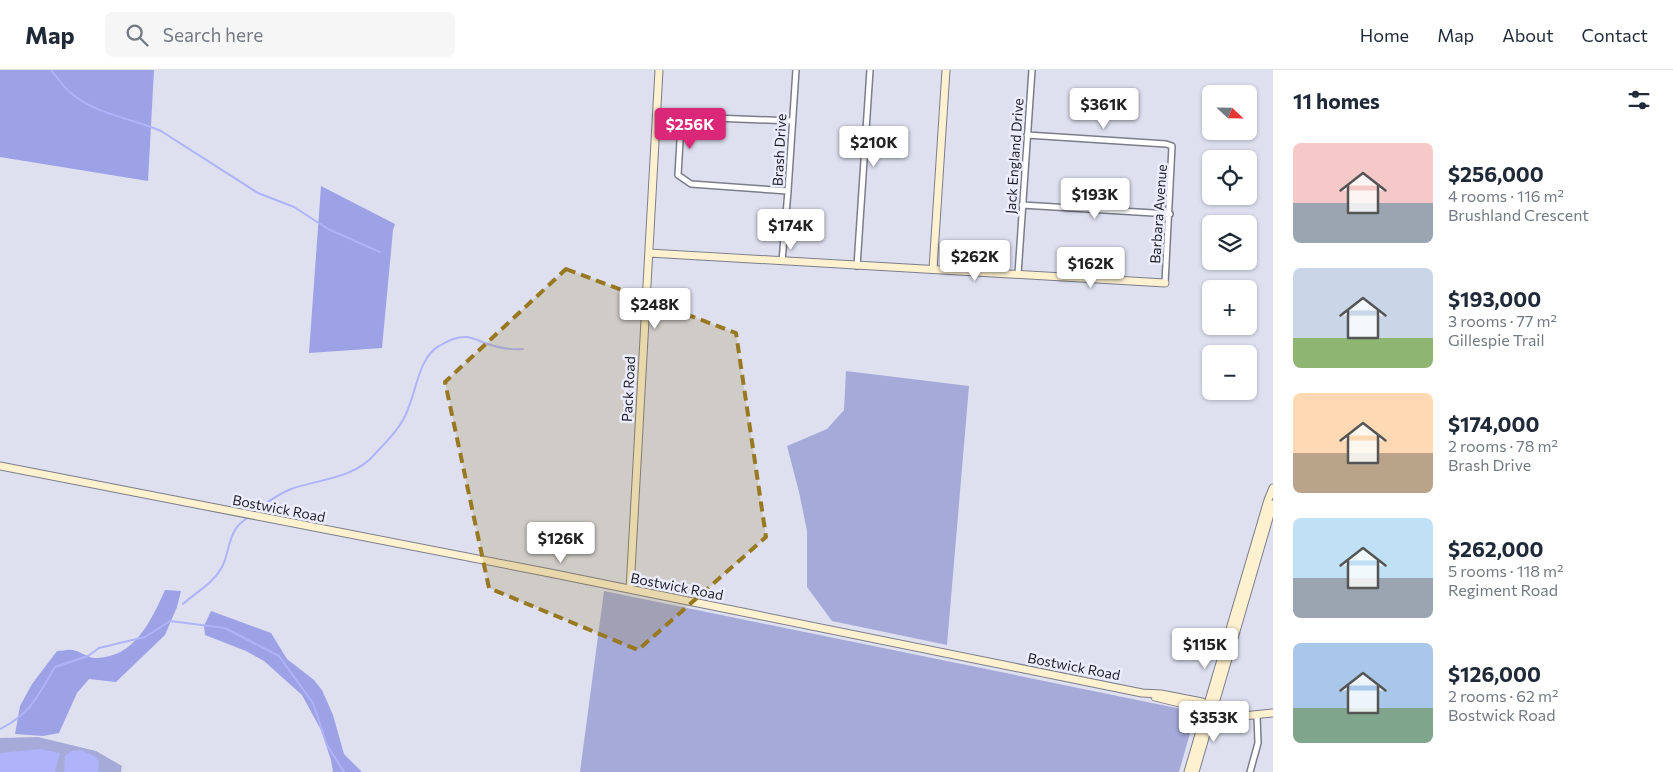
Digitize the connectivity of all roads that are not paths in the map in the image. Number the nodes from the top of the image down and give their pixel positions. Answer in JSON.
{"nodes":[{"id":1,"x":659,"y":70,"type":"edge"},
{"id":2,"x":796,"y":70,"type":"edge"},
{"id":3,"x":870,"y":70,"type":"edge"},
{"id":4,"x":946,"y":70,"type":"edge"},
{"id":5,"x":1032,"y":70,"type":"edge"},
{"id":6,"x":792,"y":121,"type":"junction"},
{"id":7,"x":1028,"y":135,"type":"junction"},
{"id":8,"x":788,"y":191,"type":"junction"},
{"id":9,"x":1022,"y":205,"type":"junction"},
{"id":10,"x":1170,"y":214,"type":"junction"},
{"id":11,"x":648,"y":253,"type":"junction"},
{"id":12,"x":782,"y":261,"type":"junction"},
{"id":13,"x":857,"y":266,"type":"junction"},
{"id":14,"x":933,"y":269,"type":"junction"},
{"id":15,"x":1018,"y":274,"type":"junction"},
{"id":16,"x":1165,"y":283,"type":"joint"},
{"id":17,"x":0,"y":466,"type":"edge"},
{"id":18,"x":1273,"y":488,"type":"edge"},
{"id":19,"x":1273,"y":504,"type":"edge"},
{"id":20,"x":630,"y":589,"type":"junction"},
{"id":21,"x":1209,"y":707,"type":"junction"},
{"id":22,"x":1273,"y":713,"type":"edge"},
{"id":23,"x":1257,"y":716,"type":"junction"},
{"id":24,"x":1188,"y":772,"type":"edge"},
{"id":25,"x":1195,"y":772,"type":"edge"},
{"id":26,"x":1250,"y":772,"type":"edge"}],
"edges":[{"from":1,"to":11,"type":"main road","name":"Pack Road"},
{"from":2,"to":6,"type":"street","name":"Brash Drive"},
{"from":3,"to":13,"type":"street"},
{"from":4,"to":14,"type":"main road"},
{"from":5,"to":7,"type":"street","name":"Jack England Drive"},
{"from":6,"to":8,"type":"street","name":"Brash Drive"},
{"from":6,"to":8,"type":"street"},
{"from":7,"to":9,"type":"street","name":"Jack England Drive"},
{"from":7,"to":10,"type":"street","name":"Barbara Avenue"},
{"from":8,"to":12,"type":"street","name":"Brash Drive"},
{"from":9,"to":10,"type":"street"},
{"from":9,"to":15,"type":"street","name":"Jack England Drive"},
{"from":10,"to":16,"type":"street","name":"Barbara Avenue"},
{"from":11,"to":12,"type":"main road"},
{"from":11,"to":20,"type":"main road","name":"Pack Road"},
{"from":12,"to":13,"type":"main road"},
{"from":13,"to":14,"type":"main road"},
{"from":14,"to":15,"type":"main road"},
{"from":15,"to":16,"type":"main road"},
{"from":17,"to":20,"type":"main road","name":"Bostwick Road"},
{"from":18,"to":21,"type":"main road"},
{"from":19,"to":21,"type":"main road"},
{"from":20,"to":21,"type":"main road","name":"Bostwick Road"},
{"from":21,"to":23,"type":"main road","name":"Bostwick Road"},
{"from":21,"to":24,"type":"main road"},
{"from":21,"to":25,"type":"main road"},
{"from":22,"to":23,"type":"main road","name":"Bostwick Road"},
{"from":23,"to":26,"type":"street"}]}
